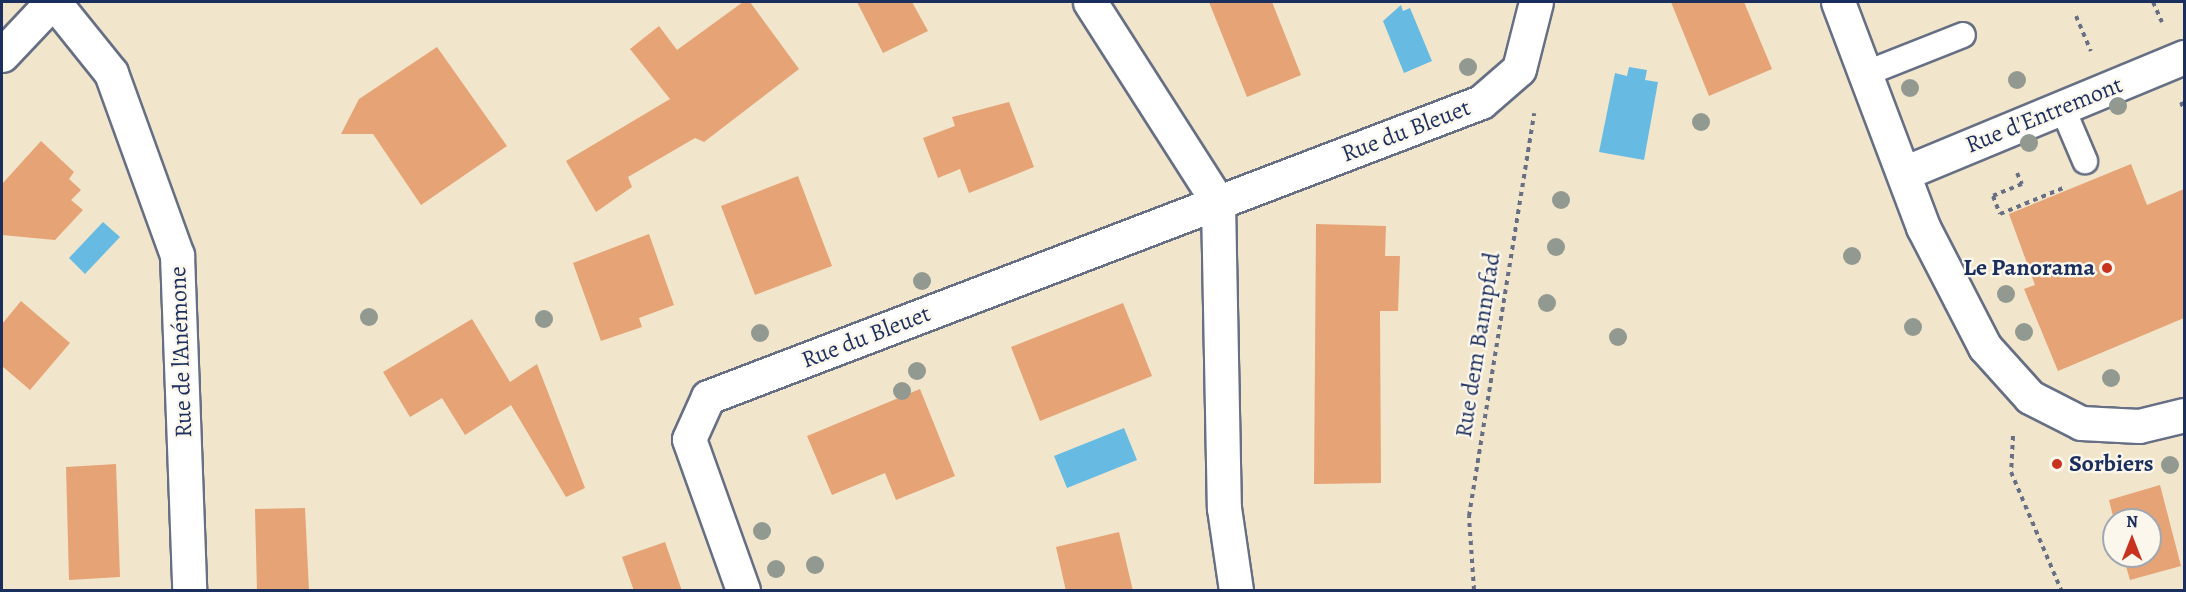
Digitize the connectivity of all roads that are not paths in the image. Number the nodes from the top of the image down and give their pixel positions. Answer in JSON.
{"nodes":[{"id":1,"x":53,"y":2,"type":"edge"},
{"id":2,"x":1090,"y":2,"type":"edge"},
{"id":3,"x":1536,"y":2,"type":"edge"},
{"id":4,"x":1838,"y":2,"type":"edge"},
{"id":5,"x":1963,"y":35,"type":"dead end"},
{"id":6,"x":2,"y":56,"type":"edge"},
{"id":7,"x":2184,"y":57,"type":"edge"},
{"id":8,"x":1867,"y":73,"type":"junction"},
{"id":9,"x":2062,"y":107,"type":"junction"},
{"id":10,"x":2085,"y":161,"type":"dead end"},
{"id":11,"x":1904,"y":173,"type":"junction"},
{"id":12,"x":1218,"y":202,"type":"junction"},
{"id":13,"x":2184,"y":415,"type":"edge"},
{"id":14,"x":189,"y":591,"type":"edge"},
{"id":15,"x":743,"y":591,"type":"edge"},
{"id":16,"x":1236,"y":591,"type":"edge"}],
"edges":[{"from":1,"to":6,"type":"street"},
{"from":1,"to":14,"type":"street","name":"Rue de l'Anémone"},
{"from":2,"to":12,"type":"street"},
{"from":3,"to":12,"type":"street","name":"Rue du Bleuet"},
{"from":4,"to":8,"type":"street"},
{"from":5,"to":8,"type":"lane"},
{"from":7,"to":9,"type":"street","name":"Rue d'Entremont"},
{"from":8,"to":11,"type":"street"},
{"from":9,"to":10,"type":"lane"},
{"from":9,"to":11,"type":"street","name":"Rue d'Entremont"},
{"from":11,"to":13,"type":"street"},
{"from":12,"to":15,"type":"street","name":"Rue du Bleuet"},
{"from":12,"to":16,"type":"street"}]}
